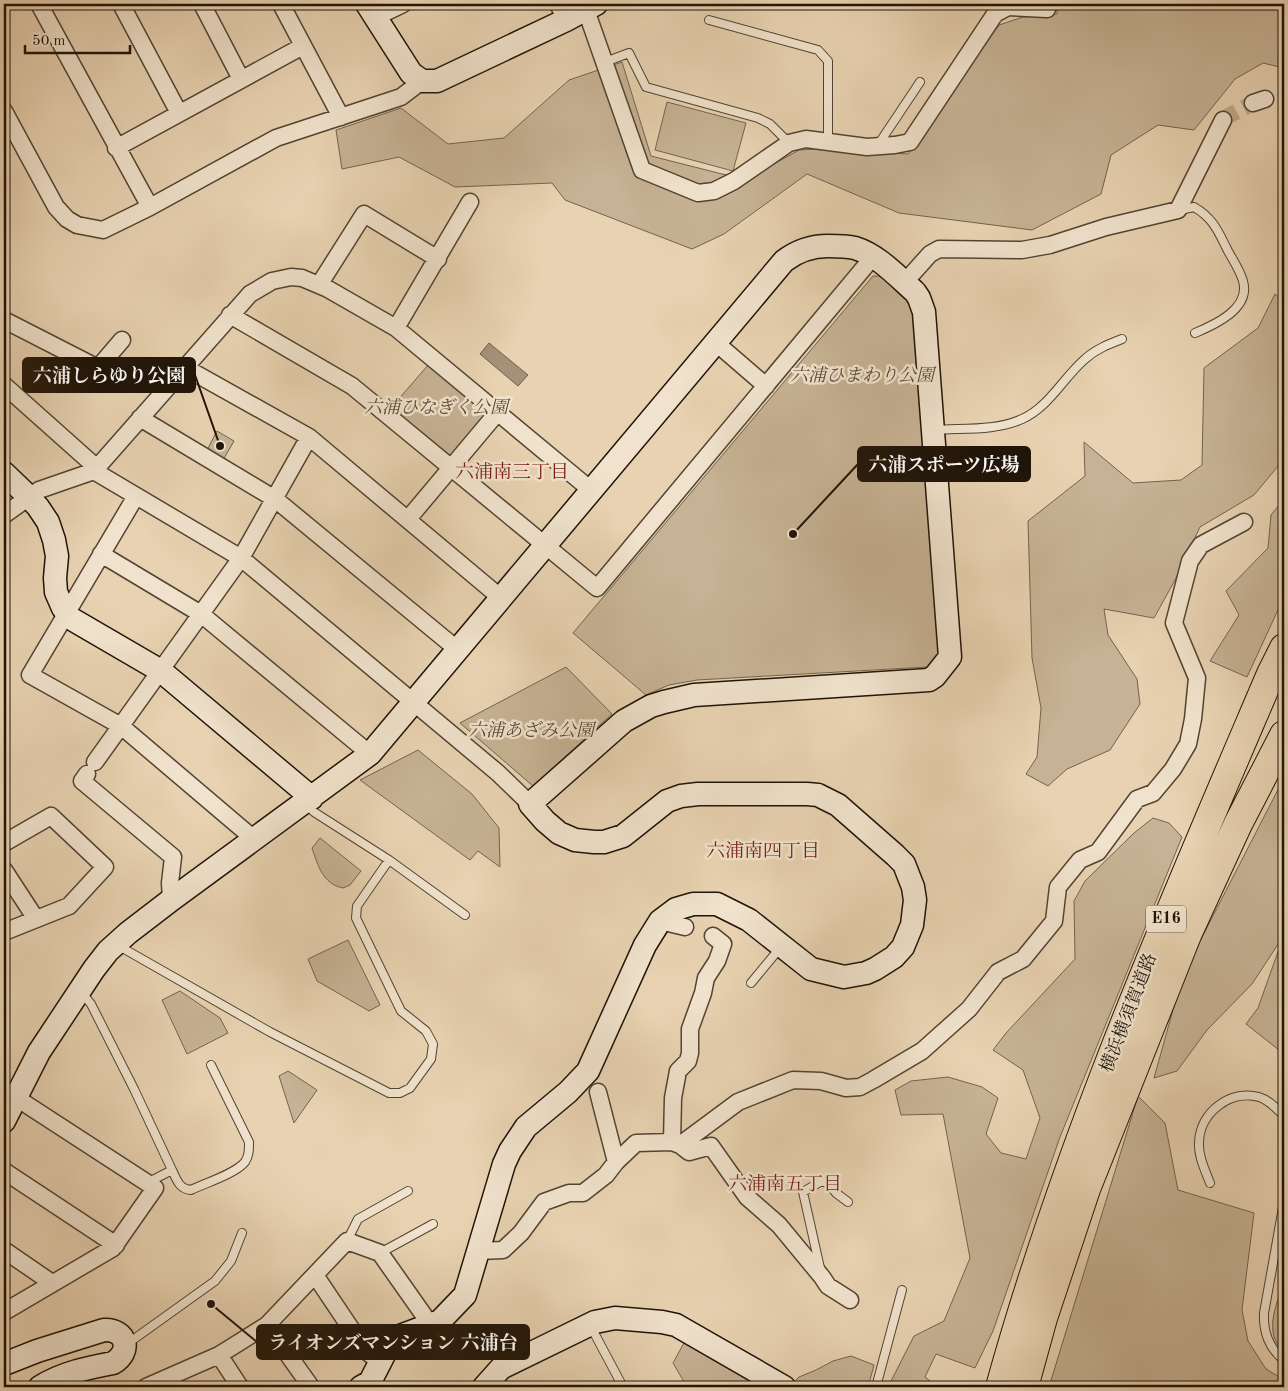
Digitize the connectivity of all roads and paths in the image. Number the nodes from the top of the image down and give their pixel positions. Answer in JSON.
{"nodes":[{"id":1,"x":40,"y":4,"type":"edge"},
{"id":2,"x":121,"y":4,"type":"edge"},
{"id":3,"x":202,"y":4,"type":"edge"},
{"id":4,"x":281,"y":4,"type":"edge"},
{"id":5,"x":403,"y":4,"type":"edge"},
{"id":6,"x":1049,"y":4,"type":"edge"},
{"id":7,"x":591,"y":7,"type":"edge"},
{"id":8,"x":371,"y":11,"type":"edge"},
{"id":9,"x":562,"y":12,"type":"edge"},
{"id":10,"x":709,"y":20,"type":"dead end"},
{"id":11,"x":303,"y":46,"type":"junction"},
{"id":12,"x":605,"y":62,"type":"junction"},
{"id":13,"x":241,"y":79,"type":"junction"},
{"id":14,"x":422,"y":81,"type":"junction"},
{"id":15,"x":920,"y":82,"type":"dead end"},
{"id":16,"x":4,"y":111,"type":"edge"},
{"id":17,"x":179,"y":113,"type":"junction"},
{"id":18,"x":341,"y":117,"type":"junction"},
{"id":19,"x":1224,"y":120,"type":"tunnel mouth"},
{"id":20,"x":828,"y":142,"type":"junction"},
{"id":21,"x":788,"y":143,"type":"junction"},
{"id":22,"x":877,"y":146,"type":"junction"},
{"id":23,"x":116,"y":148,"type":"junction"},
{"id":24,"x":470,"y":202,"type":"dead end"},
{"id":25,"x":150,"y":207,"type":"junction"},
{"id":26,"x":1178,"y":210,"type":"junction"},
{"id":27,"x":873,"y":258,"type":"junction"},
{"id":28,"x":438,"y":259,"type":"junction"},
{"id":29,"x":904,"y":283,"type":"junction"},
{"id":30,"x":320,"y":285,"type":"junction"},
{"id":31,"x":230,"y":315,"type":"junction"},
{"id":32,"x":4,"y":320,"type":"edge"},
{"id":33,"x":396,"y":328,"type":"junction"},
{"id":34,"x":1195,"y":334,"type":"dead end"},
{"id":35,"x":122,"y":340,"type":"dead end"},
{"id":36,"x":1122,"y":340,"type":"dead end"},
{"id":37,"x":715,"y":342,"type":"junction"},
{"id":38,"x":184,"y":367,"type":"junction"},
{"id":39,"x":4,"y":385,"type":"edge"},
{"id":40,"x":766,"y":386,"type":"junction"},
{"id":41,"x":497,"y":413,"type":"junction"},
{"id":42,"x":140,"y":418,"type":"junction"},
{"id":43,"x":933,"y":430,"type":"junction"},
{"id":44,"x":309,"y":437,"type":"junction"},
{"id":45,"x":452,"y":467,"type":"junction"},
{"id":46,"x":95,"y":469,"type":"junction"},
{"id":47,"x":4,"y":473,"type":"edge"},
{"id":48,"x":591,"y":490,"type":"junction"},
{"id":49,"x":29,"y":496,"type":"junction"},
{"id":50,"x":136,"y":496,"type":"junction"},
{"id":51,"x":275,"y":499,"type":"junction"},
{"id":52,"x":4,"y":515,"type":"edge"},
{"id":53,"x":408,"y":520,"type":"junction"},
{"id":54,"x":1244,"y":522,"type":"dead end"},
{"id":55,"x":545,"y":545,"type":"junction"},
{"id":56,"x":101,"y":554,"type":"junction"},
{"id":57,"x":241,"y":558,"type":"junction"},
{"id":58,"x":501,"y":598,"type":"junction"},
{"id":59,"x":66,"y":614,"type":"junction"},
{"id":60,"x":201,"y":614,"type":"junction"},
{"id":61,"x":1284,"y":648,"type":"edge"},
{"id":62,"x":458,"y":650,"type":"junction"},
{"id":63,"x":161,"y":671,"type":"junction"},
{"id":64,"x":414,"y":702,"type":"junction"},
{"id":65,"x":121,"y":726,"type":"junction"},
{"id":66,"x":1284,"y":735,"type":"edge"},
{"id":67,"x":370,"y":754,"type":"junction"},
{"id":68,"x":308,"y":800,"type":"junction"},
{"id":69,"x":530,"y":804,"type":"junction"},
{"id":70,"x":254,"y":839,"type":"junction"},
{"id":71,"x":4,"y":843,"type":"edge"},
{"id":72,"x":389,"y":860,"type":"junction"},
{"id":73,"x":4,"y":870,"type":"edge"},
{"id":74,"x":171,"y":900,"type":"junction"},
{"id":75,"x":465,"y":915,"type":"dead end"},
{"id":76,"x":36,"y":919,"type":"junction"},
{"id":77,"x":660,"y":922,"type":"junction"},
{"id":78,"x":685,"y":927,"type":"dead end"},
{"id":79,"x":4,"y":932,"type":"edge"},
{"id":80,"x":713,"y":936,"type":"dead end"},
{"id":81,"x":116,"y":944,"type":"junction"},
{"id":82,"x":782,"y":946,"type":"junction"},
{"id":83,"x":751,"y":983,"type":"dead end"},
{"id":84,"x":80,"y":990,"type":"junction"},
{"id":85,"x":211,"y":1065,"type":"dead end"},
{"id":86,"x":598,"y":1092,"type":"dead end"},
{"id":87,"x":15,"y":1097,"type":"junction"},
{"id":88,"x":1284,"y":1116,"type":"edge"},
{"id":89,"x":4,"y":1121,"type":"edge"},
{"id":90,"x":676,"y":1144,"type":"junction"},
{"id":91,"x":616,"y":1162,"type":"junction"},
{"id":92,"x":172,"y":1170,"type":"junction"},
{"id":93,"x":4,"y":1171,"type":"edge"},
{"id":94,"x":147,"y":1183,"type":"junction"},
{"id":95,"x":1210,"y":1183,"type":"dead end"},
{"id":96,"x":408,"y":1191,"type":"dead end"},
{"id":97,"x":848,"y":1202,"type":"dead end"},
{"id":98,"x":1284,"y":1202,"type":"edge"},
{"id":99,"x":433,"y":1224,"type":"dead end"},
{"id":100,"x":242,"y":1234,"type":"dead end"},
{"id":101,"x":347,"y":1241,"type":"junction"},
{"id":102,"x":116,"y":1244,"type":"junction"},
{"id":103,"x":4,"y":1250,"type":"edge"},
{"id":104,"x":478,"y":1251,"type":"junction"},
{"id":105,"x":380,"y":1253,"type":"junction"},
{"id":106,"x":315,"y":1275,"type":"junction"},
{"id":107,"x":822,"y":1277,"type":"junction"},
{"id":108,"x":52,"y":1283,"type":"junction"},
{"id":109,"x":902,"y":1290,"type":"dead end"},
{"id":110,"x":850,"y":1300,"type":"dead end"},
{"id":111,"x":4,"y":1312,"type":"edge"},
{"id":112,"x":430,"y":1324,"type":"junction"},
{"id":113,"x":590,"y":1324,"type":"junction"},
{"id":114,"x":267,"y":1325,"type":"junction"},
{"id":115,"x":125,"y":1345,"type":"junction"},
{"id":116,"x":219,"y":1356,"type":"junction"},
{"id":117,"x":1284,"y":1360,"type":"edge"},
{"id":118,"x":380,"y":1362,"type":"junction"},
{"id":119,"x":4,"y":1364,"type":"edge"},
{"id":120,"x":170,"y":1382,"type":"edge"},
{"id":121,"x":40,"y":1387,"type":"edge"},
{"id":122,"x":146,"y":1387,"type":"edge"},
{"id":123,"x":240,"y":1387,"type":"edge"},
{"id":124,"x":311,"y":1387,"type":"edge"},
{"id":125,"x":361,"y":1387,"type":"edge"},
{"id":126,"x":484,"y":1387,"type":"edge"},
{"id":127,"x":623,"y":1387,"type":"edge"},
{"id":128,"x":784,"y":1387,"type":"edge"},
{"id":129,"x":876,"y":1387,"type":"edge"},
{"id":130,"x":1000,"y":1387,"type":"edge"},
{"id":131,"x":1024,"y":1387,"type":"edge"}],
"edges":[{"from":1,"to":23,"type":"street"},
{"from":2,"to":17,"type":"street"},
{"from":3,"to":13,"type":"street"},
{"from":4,"to":11,"type":"street"},
{"from":5,"to":8,"type":"street"},
{"from":6,"to":22,"type":"street"},
{"from":7,"to":9,"type":"street"},
{"from":7,"to":12,"type":"street"},
{"from":8,"to":14,"type":"street"},
{"from":9,"to":14,"type":"street"},
{"from":10,"to":20,"type":"lane"},
{"from":11,"to":13,"type":"street"},
{"from":11,"to":18,"type":"street"},
{"from":12,"to":21,"type":"lane"},
{"from":12,"to":21,"type":"street"},
{"from":13,"to":17,"type":"street"},
{"from":14,"to":18,"type":"street"},
{"from":15,"to":22,"type":"lane"},
{"from":16,"to":25,"type":"street"},
{"from":17,"to":23,"type":"street"},
{"from":18,"to":25,"type":"street"},
{"from":19,"to":26,"type":"street"},
{"from":20,"to":21,"type":"street"},
{"from":20,"to":22,"type":"street"},
{"from":23,"to":25,"type":"street"},
{"from":24,"to":28,"type":"street"},
{"from":26,"to":29,"type":"street"},
{"from":26,"to":34,"type":"lane"},
{"from":27,"to":29,"type":"street"},
{"from":27,"to":37,"type":"street"},
{"from":27,"to":40,"type":"street"},
{"from":28,"to":30,"type":"street"},
{"from":28,"to":33,"type":"street"},
{"from":29,"to":43,"type":"street"},
{"from":30,"to":31,"type":"street"},
{"from":30,"to":33,"type":"street"},
{"from":31,"to":38,"type":"street"},
{"from":31,"to":45,"type":"street"},
{"from":32,"to":35,"type":"street"},
{"from":33,"to":41,"type":"street"},
{"from":36,"to":43,"type":"lane"},
{"from":37,"to":40,"type":"street"},
{"from":37,"to":48,"type":"street"},
{"from":38,"to":42,"type":"street"},
{"from":38,"to":44,"type":"street"},
{"from":39,"to":46,"type":"street"},
{"from":40,"to":55,"type":"street"},
{"from":41,"to":45,"type":"street"},
{"from":41,"to":48,"type":"street"},
{"from":42,"to":46,"type":"street"},
{"from":42,"to":51,"type":"street"},
{"from":43,"to":69,"type":"street"},
{"from":44,"to":51,"type":"street"},
{"from":44,"to":53,"type":"street"},
{"from":45,"to":53,"type":"street"},
{"from":45,"to":55,"type":"street"},
{"from":46,"to":49,"type":"street"},
{"from":46,"to":50,"type":"street"},
{"from":47,"to":49,"type":"street"},
{"from":48,"to":55,"type":"street"},
{"from":49,"to":52,"type":"street"},
{"from":49,"to":59,"type":"street"},
{"from":50,"to":56,"type":"street"},
{"from":50,"to":57,"type":"street"},
{"from":51,"to":57,"type":"street"},
{"from":51,"to":62,"type":"street"},
{"from":53,"to":58,"type":"street"},
{"from":54,"to":90,"type":"street"},
{"from":55,"to":58,"type":"street"},
{"from":56,"to":59,"type":"street"},
{"from":56,"to":60,"type":"street"},
{"from":57,"to":60,"type":"street"},
{"from":57,"to":64,"type":"street"},
{"from":58,"to":62,"type":"street"},
{"from":59,"to":63,"type":"street"},
{"from":59,"to":65,"type":"street"},
{"from":60,"to":63,"type":"street"},
{"from":60,"to":67,"type":"street"},
{"from":61,"to":130,"type":"highway","name":"横浜横須賀道路","number":"E16"},
{"from":62,"to":64,"type":"street"},
{"from":63,"to":65,"type":"street"},
{"from":63,"to":68,"type":"street"},
{"from":64,"to":67,"type":"street"},
{"from":64,"to":69,"type":"street"},
{"from":65,"to":70,"type":"street"},
{"from":65,"to":74,"type":"street"},
{"from":66,"to":131,"type":"highway","name":"横浜横須賀道路","number":"E16"},
{"from":67,"to":68,"type":"street"},
{"from":68,"to":70,"type":"street"},
{"from":68,"to":72,"type":"lane"},
{"from":69,"to":82,"type":"street"},
{"from":70,"to":74,"type":"street"},
{"from":71,"to":76,"type":"street"},
{"from":72,"to":75,"type":"lane"},
{"from":72,"to":81,"type":"lane"},
{"from":73,"to":76,"type":"street"},
{"from":74,"to":81,"type":"street"},
{"from":76,"to":79,"type":"street"},
{"from":77,"to":78,"type":"street"},
{"from":77,"to":82,"type":"street"},
{"from":77,"to":104,"type":"street"},
{"from":80,"to":90,"type":"street"},
{"from":81,"to":84,"type":"street"},
{"from":82,"to":83,"type":"lane"},
{"from":84,"to":87,"type":"street"},
{"from":84,"to":92,"type":"lane"},
{"from":85,"to":92,"type":"lane"},
{"from":86,"to":91,"type":"street"},
{"from":87,"to":89,"type":"street"},
{"from":87,"to":94,"type":"street"},
{"from":88,"to":95,"type":"lane"},
{"from":90,"to":91,"type":"street"},
{"from":90,"to":107,"type":"street"},
{"from":91,"to":104,"type":"street"},
{"from":92,"to":94,"type":"lane"},
{"from":93,"to":102,"type":"street"},
{"from":94,"to":102,"type":"street"},
{"from":96,"to":101,"type":"lane"},
{"from":97,"to":107,"type":"lane"},
{"from":98,"to":117,"type":"lane"},
{"from":99,"to":105,"type":"lane"},
{"from":100,"to":115,"type":"lane"},
{"from":101,"to":105,"type":"street"},
{"from":101,"to":106,"type":"street"},
{"from":102,"to":108,"type":"street"},
{"from":103,"to":108,"type":"street"},
{"from":104,"to":112,"type":"street"},
{"from":105,"to":112,"type":"street"},
{"from":106,"to":114,"type":"street"},
{"from":106,"to":118,"type":"street"},
{"from":107,"to":110,"type":"street"},
{"from":108,"to":111,"type":"street"},
{"from":109,"to":129,"type":"lane"},
{"from":112,"to":118,"type":"street"},
{"from":113,"to":126,"type":"street"},
{"from":113,"to":127,"type":"lane"},
{"from":113,"to":128,"type":"street"},
{"from":114,"to":116,"type":"street"},
{"from":114,"to":124,"type":"street"},
{"from":115,"to":119,"type":"street"},
{"from":115,"to":121,"type":"street"},
{"from":116,"to":120,"type":"street"},
{"from":116,"to":123,"type":"street"},
{"from":118,"to":125,"type":"street"},
{"from":120,"to":122,"type":"street"}]}
